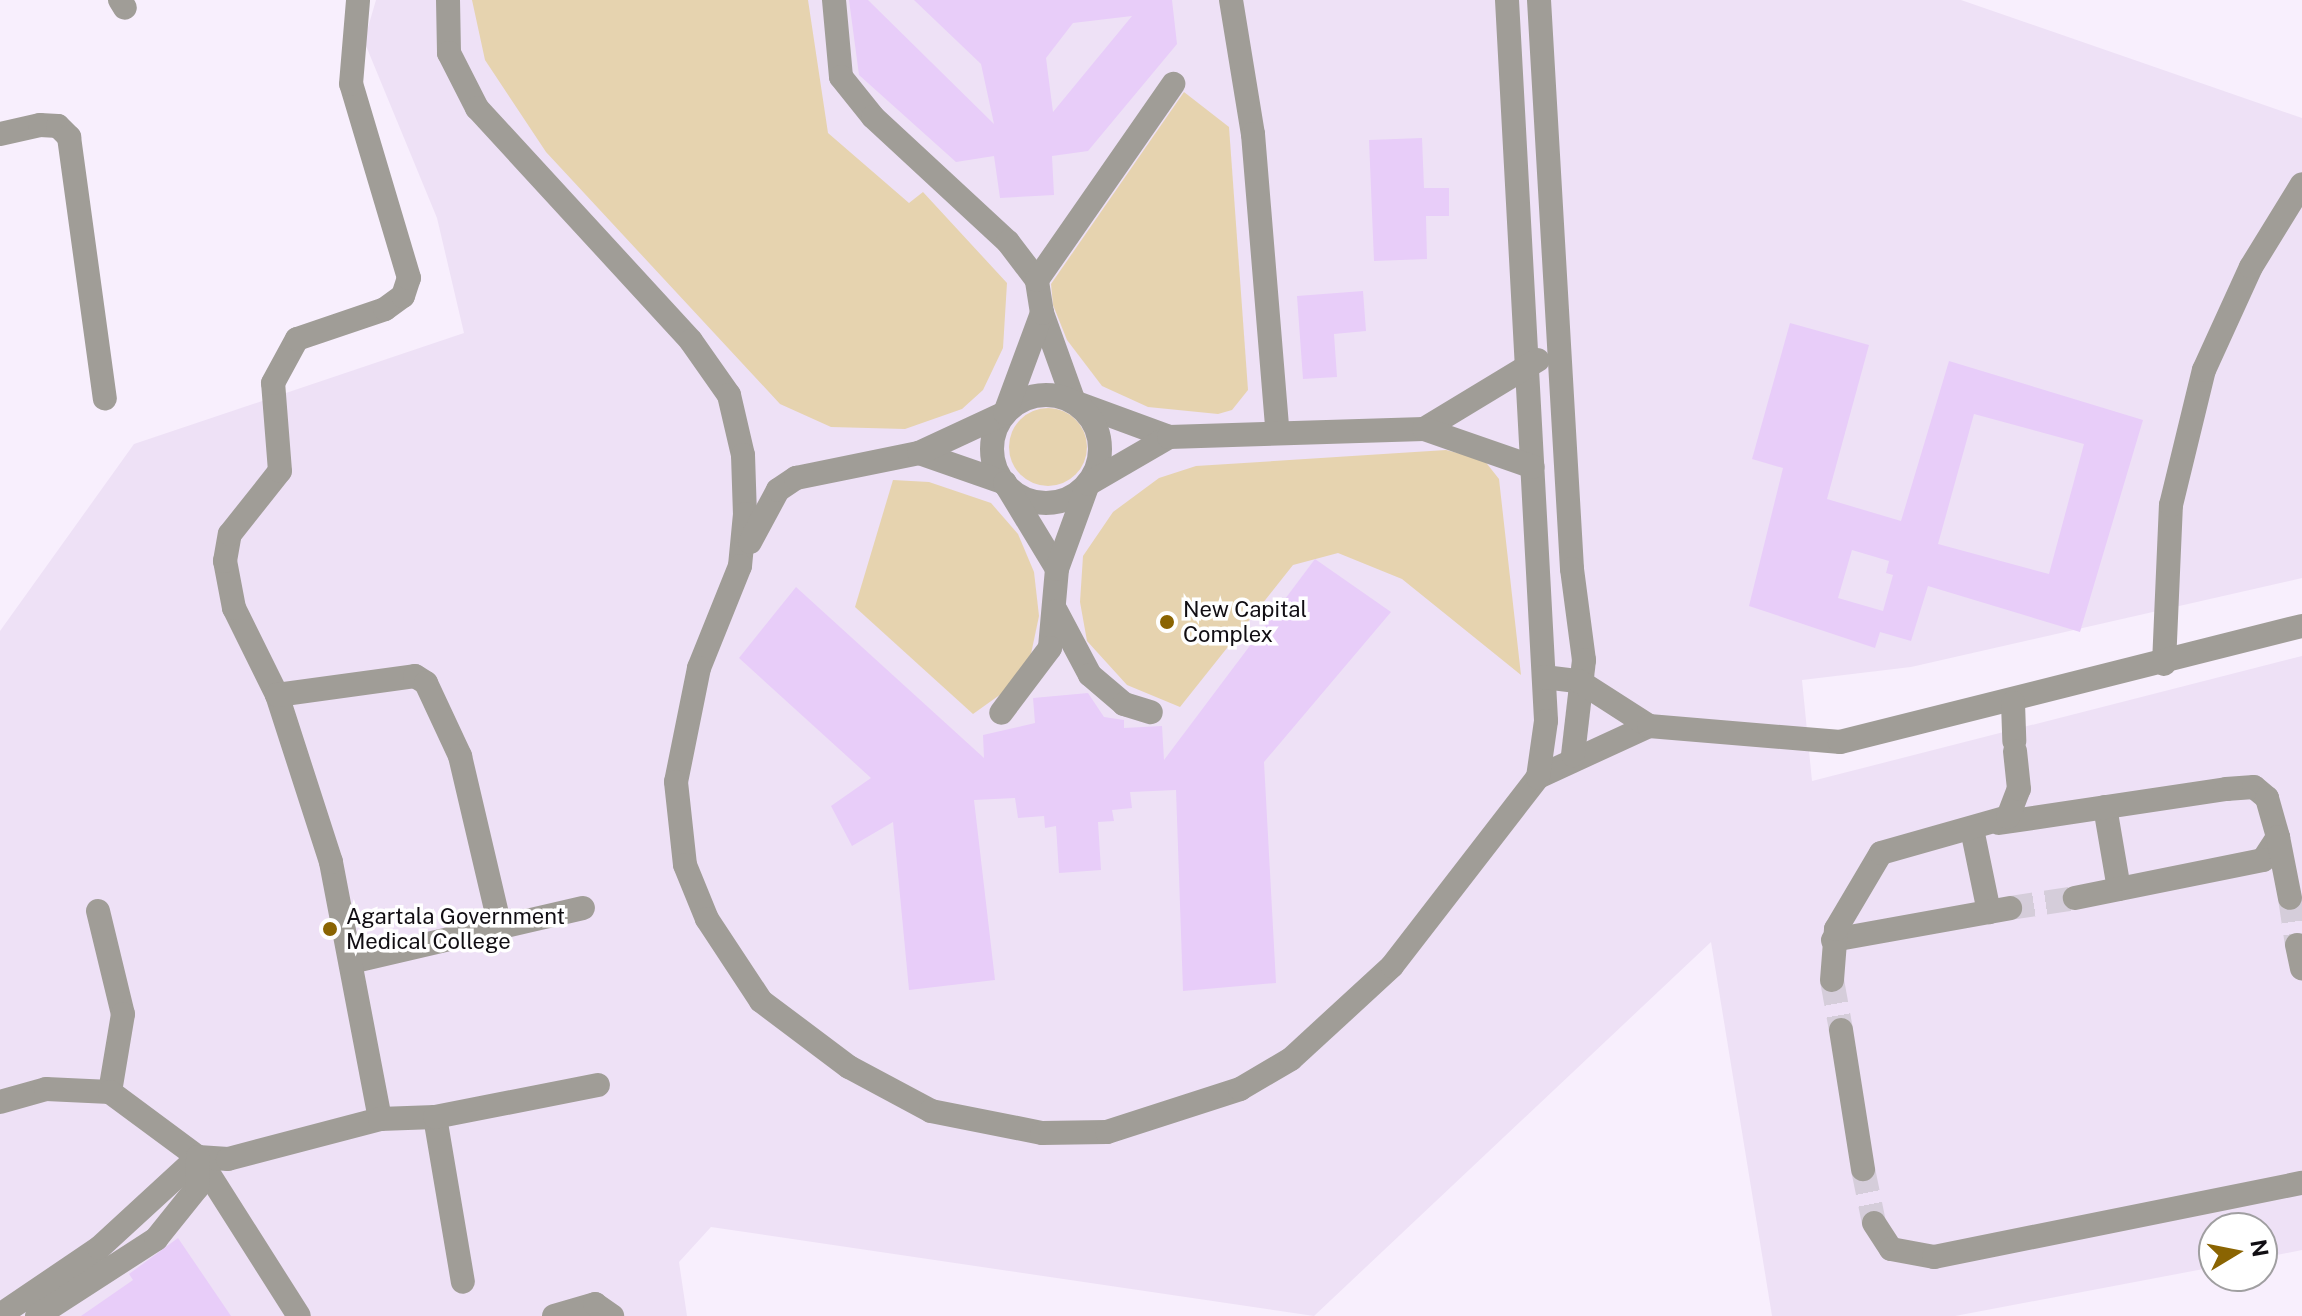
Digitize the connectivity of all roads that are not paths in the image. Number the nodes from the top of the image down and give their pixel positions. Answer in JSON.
{"nodes":[{"id":1,"x":358,"y":0,"type":"edge"},
{"id":2,"x":448,"y":0,"type":"edge"},
{"id":3,"x":834,"y":0,"type":"edge"},
{"id":4,"x":1231,"y":0,"type":"edge"},
{"id":5,"x":1507,"y":0,"type":"edge"},
{"id":6,"x":1539,"y":0,"type":"edge"},
{"id":7,"x":1173,"y":84,"type":"dead end"},
{"id":8,"x":0,"y":134,"type":"edge"},
{"id":9,"x":2302,"y":184,"type":"edge"},
{"id":10,"x":1037,"y":280,"type":"junction"},
{"id":11,"x":1042,"y":313,"type":"junction"},
{"id":12,"x":1559,"y":352,"type":"junction"},
{"id":13,"x":1527,"y":365,"type":"junction"},
{"id":14,"x":105,"y":399,"type":"dead end"},
{"id":15,"x":1074,"y":402,"type":"junction"},
{"id":16,"x":1005,"y":413,"type":"junction"},
{"id":17,"x":1277,"y":429,"type":"junction"},
{"id":18,"x":1424,"y":429,"type":"junction"},
{"id":19,"x":1169,"y":437,"type":"junction"},
{"id":20,"x":919,"y":453,"type":"junction"},
{"id":21,"x":1533,"y":467,"type":"junction"},
{"id":22,"x":1005,"y":483,"type":"junction"},
{"id":23,"x":1088,"y":484,"type":"junction"},
{"id":24,"x":740,"y":566,"type":"junction"},
{"id":25,"x":1057,"y":569,"type":"junction"},
{"id":26,"x":1056,"y":611,"type":"junction"},
{"id":27,"x":2302,"y":626,"type":"edge"},
{"id":28,"x":2164,"y":664,"type":"junction"},
{"id":29,"x":1544,"y":677,"type":"junction"},
{"id":30,"x":1579,"y":681,"type":"junction"},
{"id":31,"x":277,"y":695,"type":"junction"},
{"id":32,"x":2013,"y":703,"type":"junction"},
{"id":33,"x":1151,"y":712,"type":"dead end"},
{"id":34,"x":1001,"y":713,"type":"dead end"},
{"id":35,"x":1649,"y":726,"type":"junction"},
{"id":36,"x":1573,"y":755,"type":"junction"},
{"id":37,"x":1538,"y":777,"type":"junction"},
{"id":38,"x":2105,"y":807,"type":"junction"},
{"id":39,"x":1999,"y":823,"type":"junction"},
{"id":40,"x":1972,"y":829,"type":"junction"},
{"id":41,"x":2278,"y":837,"type":"junction"},
{"id":42,"x":2119,"y":889,"type":"junction"},
{"id":43,"x":2075,"y":898,"type":"tunnel mouth"},
{"id":44,"x":2290,"y":898,"type":"tunnel mouth"},
{"id":45,"x":583,"y":908,"type":"dead end"},
{"id":46,"x":98,"y":911,"type":"dead end"},
{"id":47,"x":500,"y":927,"type":"junction"},
{"id":48,"x":1833,"y":940,"type":"junction"},
{"id":49,"x":355,"y":961,"type":"junction"},
{"id":50,"x":1832,"y":980,"type":"tunnel mouth"},
{"id":51,"x":1841,"y":1030,"type":"tunnel mouth"},
{"id":52,"x":598,"y":1085,"type":"dead end"},
{"id":53,"x":110,"y":1092,"type":"junction"},
{"id":54,"x":0,"y":1102,"type":"edge"},
{"id":55,"x":435,"y":1117,"type":"junction"},
{"id":56,"x":380,"y":1119,"type":"junction"},
{"id":57,"x":198,"y":1157,"type":"junction"},
{"id":58,"x":1863,"y":1169,"type":"tunnel mouth"},
{"id":59,"x":2302,"y":1183,"type":"edge"},
{"id":60,"x":1874,"y":1223,"type":"tunnel mouth"},
{"id":61,"x":463,"y":1282,"type":"dead end"},
{"id":62,"x":0,"y":1315,"type":"edge"},
{"id":63,"x":37,"y":1316,"type":"edge"},
{"id":64,"x":299,"y":1316,"type":"edge"},
{"id":65,"x":554,"y":1316,"type":"edge"},
{"id":66,"x":612,"y":1316,"type":"edge"}],
"edges":[{"from":1,"to":31,"type":"street"},
{"from":2,"to":24,"type":"street"},
{"from":3,"to":10,"type":"street"},
{"from":4,"to":17,"type":"street"},
{"from":5,"to":13,"type":"street"},
{"from":6,"to":12,"type":"street"},
{"from":7,"to":10,"type":"street"},
{"from":8,"to":14,"type":"street"},
{"from":9,"to":28,"type":"street"},
{"from":10,"to":11,"type":"street"},
{"from":11,"to":15,"type":"street"},
{"from":11,"to":16,"type":"street"},
{"from":12,"to":13,"type":"street"},
{"from":12,"to":30,"type":"street"},
{"from":13,"to":18,"type":"street"},
{"from":13,"to":21,"type":"street"},
{"from":15,"to":16,"type":"street"},
{"from":15,"to":19,"type":"street"},
{"from":15,"to":23,"type":"street"},
{"from":16,"to":20,"type":"street"},
{"from":16,"to":22,"type":"street"},
{"from":17,"to":18,"type":"street"},
{"from":17,"to":19,"type":"street"},
{"from":18,"to":21,"type":"street"},
{"from":19,"to":23,"type":"street"},
{"from":20,"to":22,"type":"street"},
{"from":20,"to":24,"type":"street"},
{"from":21,"to":29,"type":"street"},
{"from":22,"to":23,"type":"street"},
{"from":22,"to":25,"type":"street"},
{"from":23,"to":25,"type":"street"},
{"from":24,"to":37,"type":"street"},
{"from":25,"to":26,"type":"street"},
{"from":26,"to":33,"type":"street"},
{"from":26,"to":34,"type":"street"},
{"from":27,"to":28,"type":"street"},
{"from":28,"to":32,"type":"street"},
{"from":29,"to":30,"type":"street"},
{"from":29,"to":37,"type":"street"},
{"from":30,"to":35,"type":"street"},
{"from":30,"to":36,"type":"street"},
{"from":31,"to":47,"type":"street"},
{"from":31,"to":49,"type":"street"},
{"from":32,"to":35,"type":"street"},
{"from":32,"to":39,"type":"street"},
{"from":35,"to":36,"type":"street"},
{"from":36,"to":37,"type":"street"},
{"from":38,"to":39,"type":"street"},
{"from":38,"to":41,"type":"street"},
{"from":38,"to":42,"type":"street"},
{"from":39,"to":40,"type":"street"},
{"from":40,"to":48,"type":"street"},
{"from":40,"to":48,"type":"street"},
{"from":41,"to":42,"type":"street"},
{"from":41,"to":44,"type":"street"},
{"from":42,"to":43,"type":"street"},
{"from":45,"to":47,"type":"street"},
{"from":46,"to":53,"type":"street"},
{"from":47,"to":49,"type":"street"},
{"from":48,"to":50,"type":"street"},
{"from":49,"to":56,"type":"street"},
{"from":51,"to":58,"type":"street"},
{"from":52,"to":55,"type":"street"},
{"from":53,"to":54,"type":"street"},
{"from":53,"to":57,"type":"street"},
{"from":55,"to":56,"type":"street"},
{"from":55,"to":61,"type":"street"},
{"from":56,"to":57,"type":"street"},
{"from":57,"to":62,"type":"street"},
{"from":57,"to":63,"type":"street"},
{"from":57,"to":64,"type":"street"},
{"from":59,"to":60,"type":"street"},
{"from":65,"to":66,"type":"street"}]}
